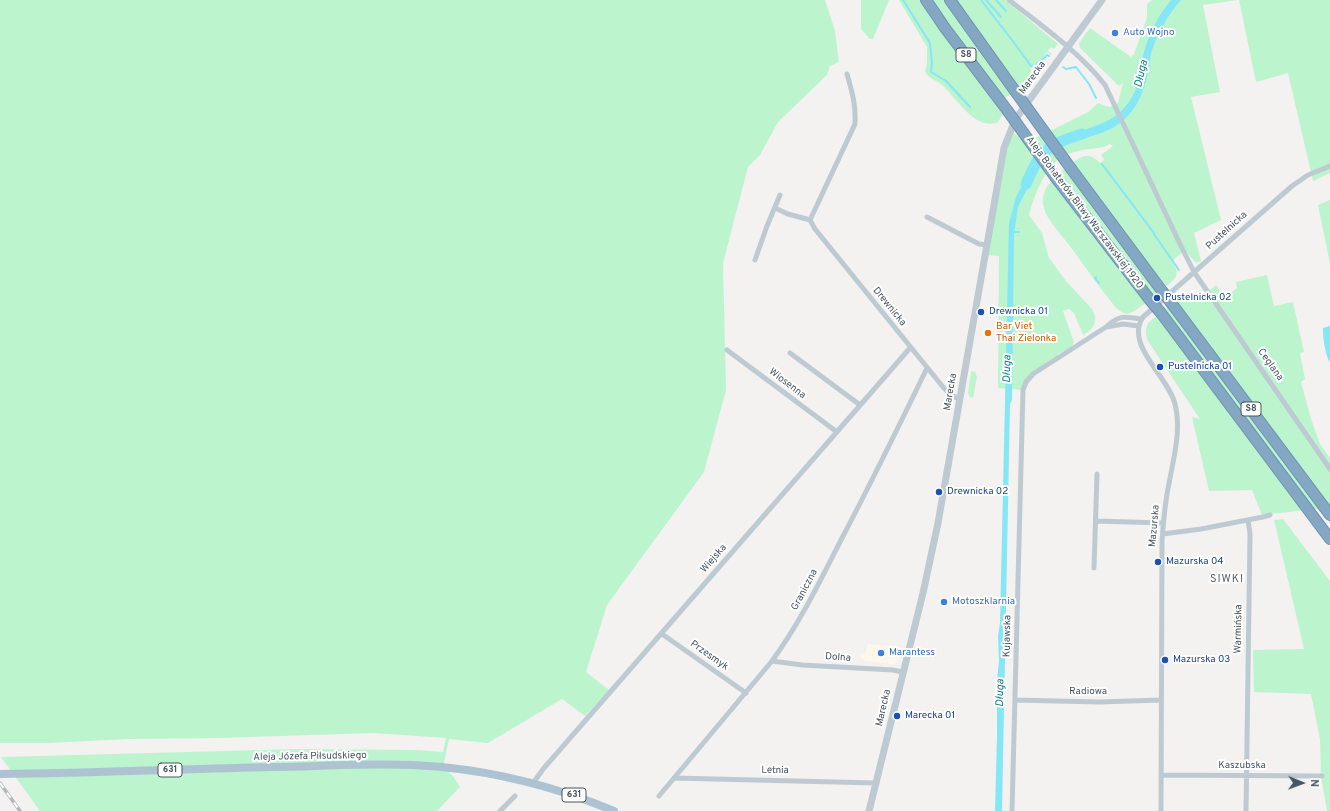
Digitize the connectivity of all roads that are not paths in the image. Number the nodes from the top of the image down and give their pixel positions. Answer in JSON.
{"nodes":[{"id":1,"x":926,"y":0,"type":"edge"},
{"id":2,"x":950,"y":0,"type":"edge"},
{"id":3,"x":1009,"y":0,"type":"edge"},
{"id":4,"x":1102,"y":0,"type":"edge"},
{"id":5,"x":1068,"y":46,"type":"junction"},
{"id":6,"x":847,"y":74,"type":"dead end"},
{"id":7,"x":1330,"y":166,"type":"edge"},
{"id":8,"x":780,"y":195,"type":"dead end"},
{"id":9,"x":775,"y":208,"type":"junction"},
{"id":10,"x":927,"y":217,"type":"dead end"},
{"id":11,"x":810,"y":220,"type":"junction"},
{"id":12,"x":987,"y":245,"type":"junction"},
{"id":13,"x":755,"y":260,"type":"dead end"},
{"id":14,"x":1194,"y":272,"type":"junction"},
{"id":15,"x":1141,"y":319,"type":"junction"},
{"id":16,"x":1139,"y":326,"type":"junction"},
{"id":17,"x":1106,"y":327,"type":"junction"},
{"id":18,"x":910,"y":348,"type":"junction"},
{"id":19,"x":727,"y":350,"type":"dead end"},
{"id":20,"x":790,"y":353,"type":"dead end"},
{"id":21,"x":927,"y":368,"type":"junction"},
{"id":22,"x":960,"y":400,"type":"junction"},
{"id":23,"x":860,"y":405,"type":"junction"},
{"id":24,"x":837,"y":432,"type":"junction"},
{"id":25,"x":1330,"y":469,"type":"edge"},
{"id":26,"x":1096,"y":474,"type":"dead end"},
{"id":27,"x":1270,"y":515,"type":"dead end"},
{"id":28,"x":1330,"y":515,"type":"edge"},
{"id":29,"x":1248,"y":520,"type":"junction"},
{"id":30,"x":1096,"y":521,"type":"junction"},
{"id":31,"x":1163,"y":524,"type":"junction"},
{"id":32,"x":1163,"y":534,"type":"junction"},
{"id":33,"x":1330,"y":539,"type":"edge"},
{"id":34,"x":1094,"y":568,"type":"dead end"},
{"id":35,"x":662,"y":634,"type":"junction"},
{"id":36,"x":772,"y":661,"type":"junction"},
{"id":37,"x":902,"y":672,"type":"junction"},
{"id":38,"x":746,"y":693,"type":"junction"},
{"id":39,"x":1015,"y":700,"type":"junction"},
{"id":40,"x":1161,"y":700,"type":"junction"},
{"id":41,"x":0,"y":774,"type":"edge"},
{"id":42,"x":1161,"y":775,"type":"junction"},
{"id":43,"x":1246,"y":776,"type":"junction"},
{"id":44,"x":1322,"y":776,"type":"dead end"},
{"id":45,"x":674,"y":778,"type":"junction"},
{"id":46,"x":876,"y":782,"type":"junction"},
{"id":47,"x":533,"y":783,"type":"junction"},
{"id":48,"x":515,"y":796,"type":"dead end"},
{"id":49,"x":659,"y":796,"type":"dead end"},
{"id":50,"x":500,"y":811,"type":"edge"},
{"id":51,"x":614,"y":811,"type":"edge"},
{"id":52,"x":869,"y":811,"type":"edge"},
{"id":53,"x":1012,"y":811,"type":"edge"},
{"id":54,"x":1161,"y":811,"type":"edge"},
{"id":55,"x":1246,"y":811,"type":"edge"}],
"edges":[{"from":1,"to":33,"type":"highway","name":"Aleja Bohaterów Bitwy Warszawskiej 1920","number":"S8","bridge":true},
{"from":2,"to":28,"type":"highway","name":"Aleja Bohaterów Bitwy Warszawskiej 1920","number":"S8","bridge":true},
{"from":3,"to":5,"type":"street","name":"Ceglana"},
{"from":4,"to":5,"type":"street","name":"Marecka"},
{"from":5,"to":12,"type":"street","name":"Marecka"},
{"from":5,"to":14,"type":"street","name":"Ceglana"},
{"from":6,"to":11,"type":"street"},
{"from":7,"to":14,"type":"street","name":"Pustelnicka"},
{"from":8,"to":9,"type":"street"},
{"from":9,"to":11,"type":"street"},
{"from":9,"to":13,"type":"street"},
{"from":10,"to":12,"type":"street"},
{"from":11,"to":18,"type":"street","name":"Drewnicka"},
{"from":12,"to":22,"type":"street","name":"Marecka"},
{"from":14,"to":15,"type":"street","name":"Pustelnicka"},
{"from":14,"to":25,"type":"street","name":"Ceglana"},
{"from":15,"to":16,"type":"street"},
{"from":15,"to":17,"type":"street"},
{"from":16,"to":17,"type":"street"},
{"from":16,"to":31,"type":"street","name":"Mazurska"},
{"from":17,"to":39,"type":"street","name":"Kujawska"},
{"from":18,"to":21,"type":"street","name":"Drewnicka"},
{"from":18,"to":23,"type":"street","name":"Wiejska"},
{"from":19,"to":24,"type":"street","name":"Wiosenna"},
{"from":20,"to":23,"type":"street"},
{"from":21,"to":22,"type":"street","name":"Drewnicka"},
{"from":21,"to":36,"type":"street","name":"Graniczna"},
{"from":22,"to":37,"type":"street","name":"Marecka"},
{"from":23,"to":24,"type":"street","name":"Wiejska"},
{"from":24,"to":35,"type":"street","name":"Wiejska"},
{"from":26,"to":30,"type":"street"},
{"from":27,"to":29,"type":"street"},
{"from":29,"to":32,"type":"street"},
{"from":29,"to":43,"type":"street","name":"Warmińska"},
{"from":30,"to":31,"type":"street"},
{"from":30,"to":34,"type":"street"},
{"from":31,"to":32,"type":"street","name":"Mazurska"},
{"from":32,"to":40,"type":"street","name":"Mazurska"},
{"from":35,"to":38,"type":"street","name":"Przesmyk"},
{"from":35,"to":47,"type":"street","name":"Wiejska"},
{"from":36,"to":37,"type":"street","name":"Dolna"},
{"from":36,"to":38,"type":"street","name":"Graniczna"},
{"from":37,"to":46,"type":"street","name":"Marecka"},
{"from":38,"to":45,"type":"street","name":"Graniczna"},
{"from":39,"to":40,"type":"street","name":"Radiowa"},
{"from":39,"to":53,"type":"street","name":"Kujawska"},
{"from":40,"to":42,"type":"street","name":"Mazurska"},
{"from":41,"to":47,"type":"main road","name":"Aleja Józefa Piłsudskiego","number":"631"},
{"from":42,"to":43,"type":"street","name":"Kaszubska"},
{"from":42,"to":54,"type":"street","name":"Mazurska"},
{"from":43,"to":44,"type":"street","name":"Kaszubska"},
{"from":43,"to":55,"type":"street","name":"Warmińska"},
{"from":45,"to":46,"type":"street","name":"Letnia"},
{"from":45,"to":49,"type":"street","name":"Graniczna"},
{"from":46,"to":52,"type":"street","name":"Marecka"},
{"from":47,"to":51,"type":"main road","name":"Aleja Józefa Piłsudskiego","number":"631"},
{"from":48,"to":50,"type":"street"}]}
